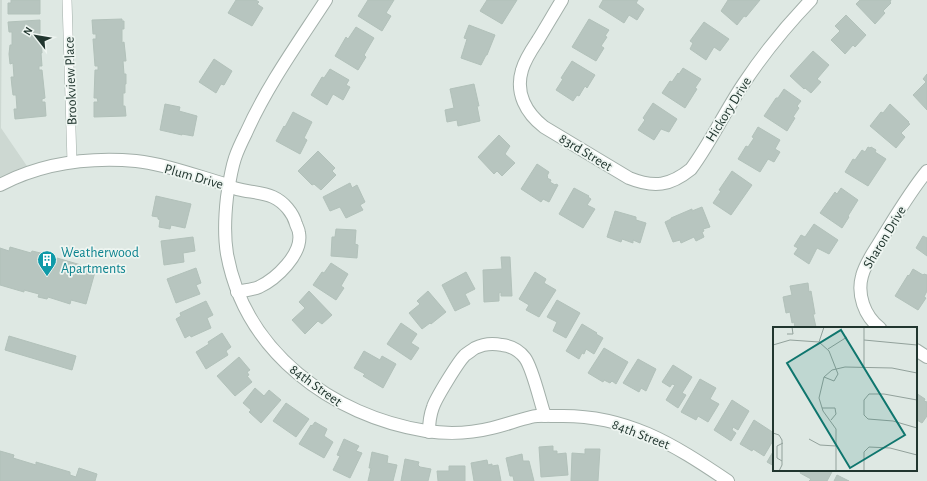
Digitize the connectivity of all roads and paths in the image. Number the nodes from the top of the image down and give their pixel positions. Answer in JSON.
{"nodes":[{"id":1,"x":67,"y":0,"type":"edge"},
{"id":2,"x":326,"y":0,"type":"edge"},
{"id":3,"x":562,"y":0,"type":"edge"},
{"id":4,"x":811,"y":0,"type":"edge"},
{"id":5,"x":72,"y":162,"type":"junction"},
{"id":6,"x":927,"y":171,"type":"edge"},
{"id":7,"x":629,"y":178,"type":"joint"},
{"id":8,"x":0,"y":185,"type":"edge"},
{"id":9,"x":229,"y":187,"type":"junction"},
{"id":10,"x":237,"y":292,"type":"junction"},
{"id":11,"x":879,"y":327,"type":"edge"},
{"id":12,"x":917,"y":351,"type":"edge"},
{"id":13,"x":927,"y":357,"type":"edge"},
{"id":14,"x":545,"y":416,"type":"junction"},
{"id":15,"x":429,"y":432,"type":"junction"},
{"id":16,"x":728,"y":481,"type":"edge"}],
"edges":[{"from":1,"to":5,"type":"lane","name":"Brookview Place"},
{"from":2,"to":9,"type":"street","name":"Plum Drive"},
{"from":3,"to":7,"type":"street","name":"83rd Street"},
{"from":4,"to":7,"type":"street","name":"Hickory Drive"},
{"from":5,"to":8,"type":"street","name":"Plum Drive"},
{"from":5,"to":9,"type":"street","name":"Plum Drive"},
{"from":6,"to":11,"type":"street","name":"Sharon Drive"},
{"from":9,"to":10,"type":"street","name":"84th Street"},
{"from":9,"to":10,"type":"street"},
{"from":10,"to":15,"type":"street","name":"84th Street"},
{"from":12,"to":13,"type":"street"},
{"from":14,"to":15,"type":"street","name":"84th Street"},
{"from":14,"to":15,"type":"street"},
{"from":14,"to":16,"type":"street","name":"84th Street"}]}
